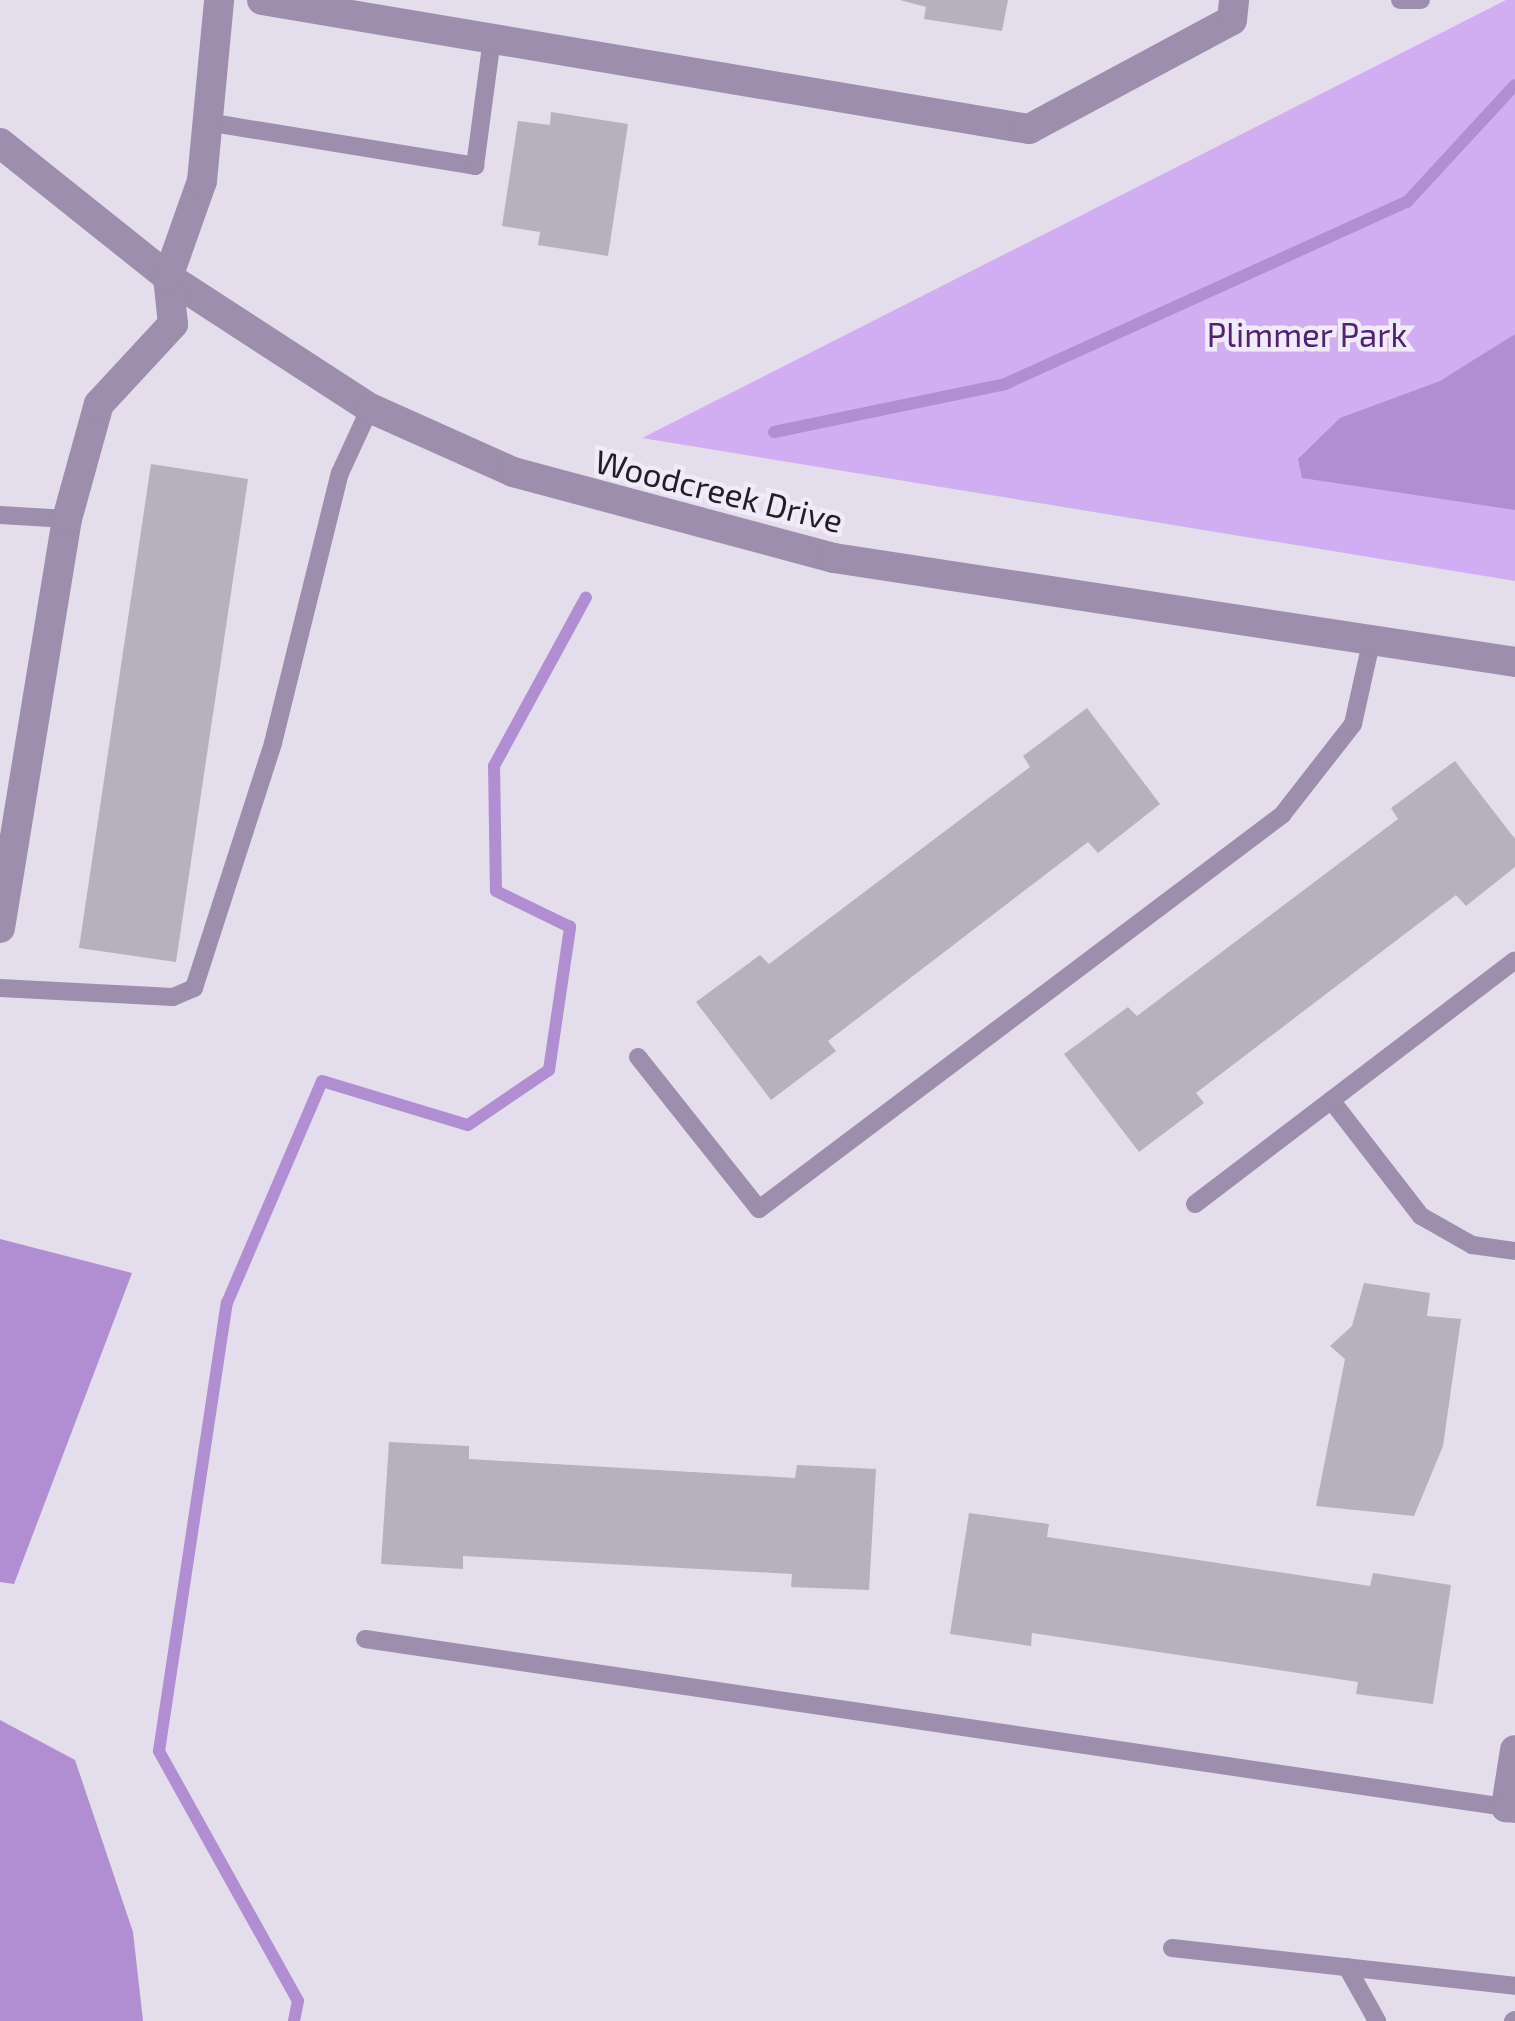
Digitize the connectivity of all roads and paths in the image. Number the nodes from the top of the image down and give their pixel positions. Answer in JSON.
{"nodes":[{"id":1,"x":219,"y":0,"type":"edge"},
{"id":2,"x":262,"y":0,"type":"edge"},
{"id":3,"x":1234,"y":0,"type":"edge"},
{"id":4,"x":1400,"y":0,"type":"edge"},
{"id":5,"x":1421,"y":0,"type":"edge"},
{"id":6,"x":492,"y":38,"type":"junction"},
{"id":7,"x":207,"y":122,"type":"junction"},
{"id":8,"x":0,"y":143,"type":"edge"},
{"id":9,"x":168,"y":277,"type":"junction"},
{"id":10,"x":370,"y":408,"type":"junction"},
{"id":11,"x":0,"y":515,"type":"edge"},
{"id":12,"x":67,"y":519,"type":"junction"},
{"id":13,"x":1372,"y":638,"type":"junction"},
{"id":14,"x":1515,"y":662,"type":"edge"},
{"id":15,"x":0,"y":928,"type":"edge"},
{"id":16,"x":1515,"y":960,"type":"edge"},
{"id":17,"x":0,"y":988,"type":"edge"},
{"id":18,"x":638,"y":1057,"type":"dead end"},
{"id":19,"x":1331,"y":1100,"type":"junction"},
{"id":20,"x":1195,"y":1204,"type":"dead end"},
{"id":21,"x":1515,"y":1251,"type":"edge"},
{"id":22,"x":365,"y":1639,"type":"dead end"},
{"id":23,"x":1515,"y":1750,"type":"edge"},
{"id":24,"x":1511,"y":1808,"type":"edge"},
{"id":25,"x":1172,"y":1948,"type":"dead end"},
{"id":26,"x":1346,"y":1967,"type":"junction"},
{"id":27,"x":1515,"y":1986,"type":"edge"},
{"id":28,"x":1377,"y":2021,"type":"edge"}],
"edges":[{"from":1,"to":7,"type":"street"},
{"from":2,"to":6,"type":"street"},
{"from":3,"to":6,"type":"street"},
{"from":4,"to":5,"type":"lane"},
{"from":6,"to":7,"type":"lane"},
{"from":7,"to":9,"type":"street"},
{"from":8,"to":9,"type":"street","name":"Woodcreek Drive"},
{"from":9,"to":10,"type":"street","name":"Woodcreek Drive"},
{"from":9,"to":12,"type":"street"},
{"from":10,"to":13,"type":"street","name":"Woodcreek Drive"},
{"from":10,"to":17,"type":"lane"},
{"from":11,"to":12,"type":"lane"},
{"from":12,"to":15,"type":"street"},
{"from":13,"to":14,"type":"street","name":"Woodcreek Drive"},
{"from":13,"to":18,"type":"lane"},
{"from":16,"to":19,"type":"lane"},
{"from":19,"to":20,"type":"lane"},
{"from":19,"to":21,"type":"lane"},
{"from":22,"to":24,"type":"lane"},
{"from":23,"to":24,"type":"street"},
{"from":25,"to":26,"type":"lane"},
{"from":26,"to":27,"type":"lane"},
{"from":26,"to":28,"type":"lane"}]}
